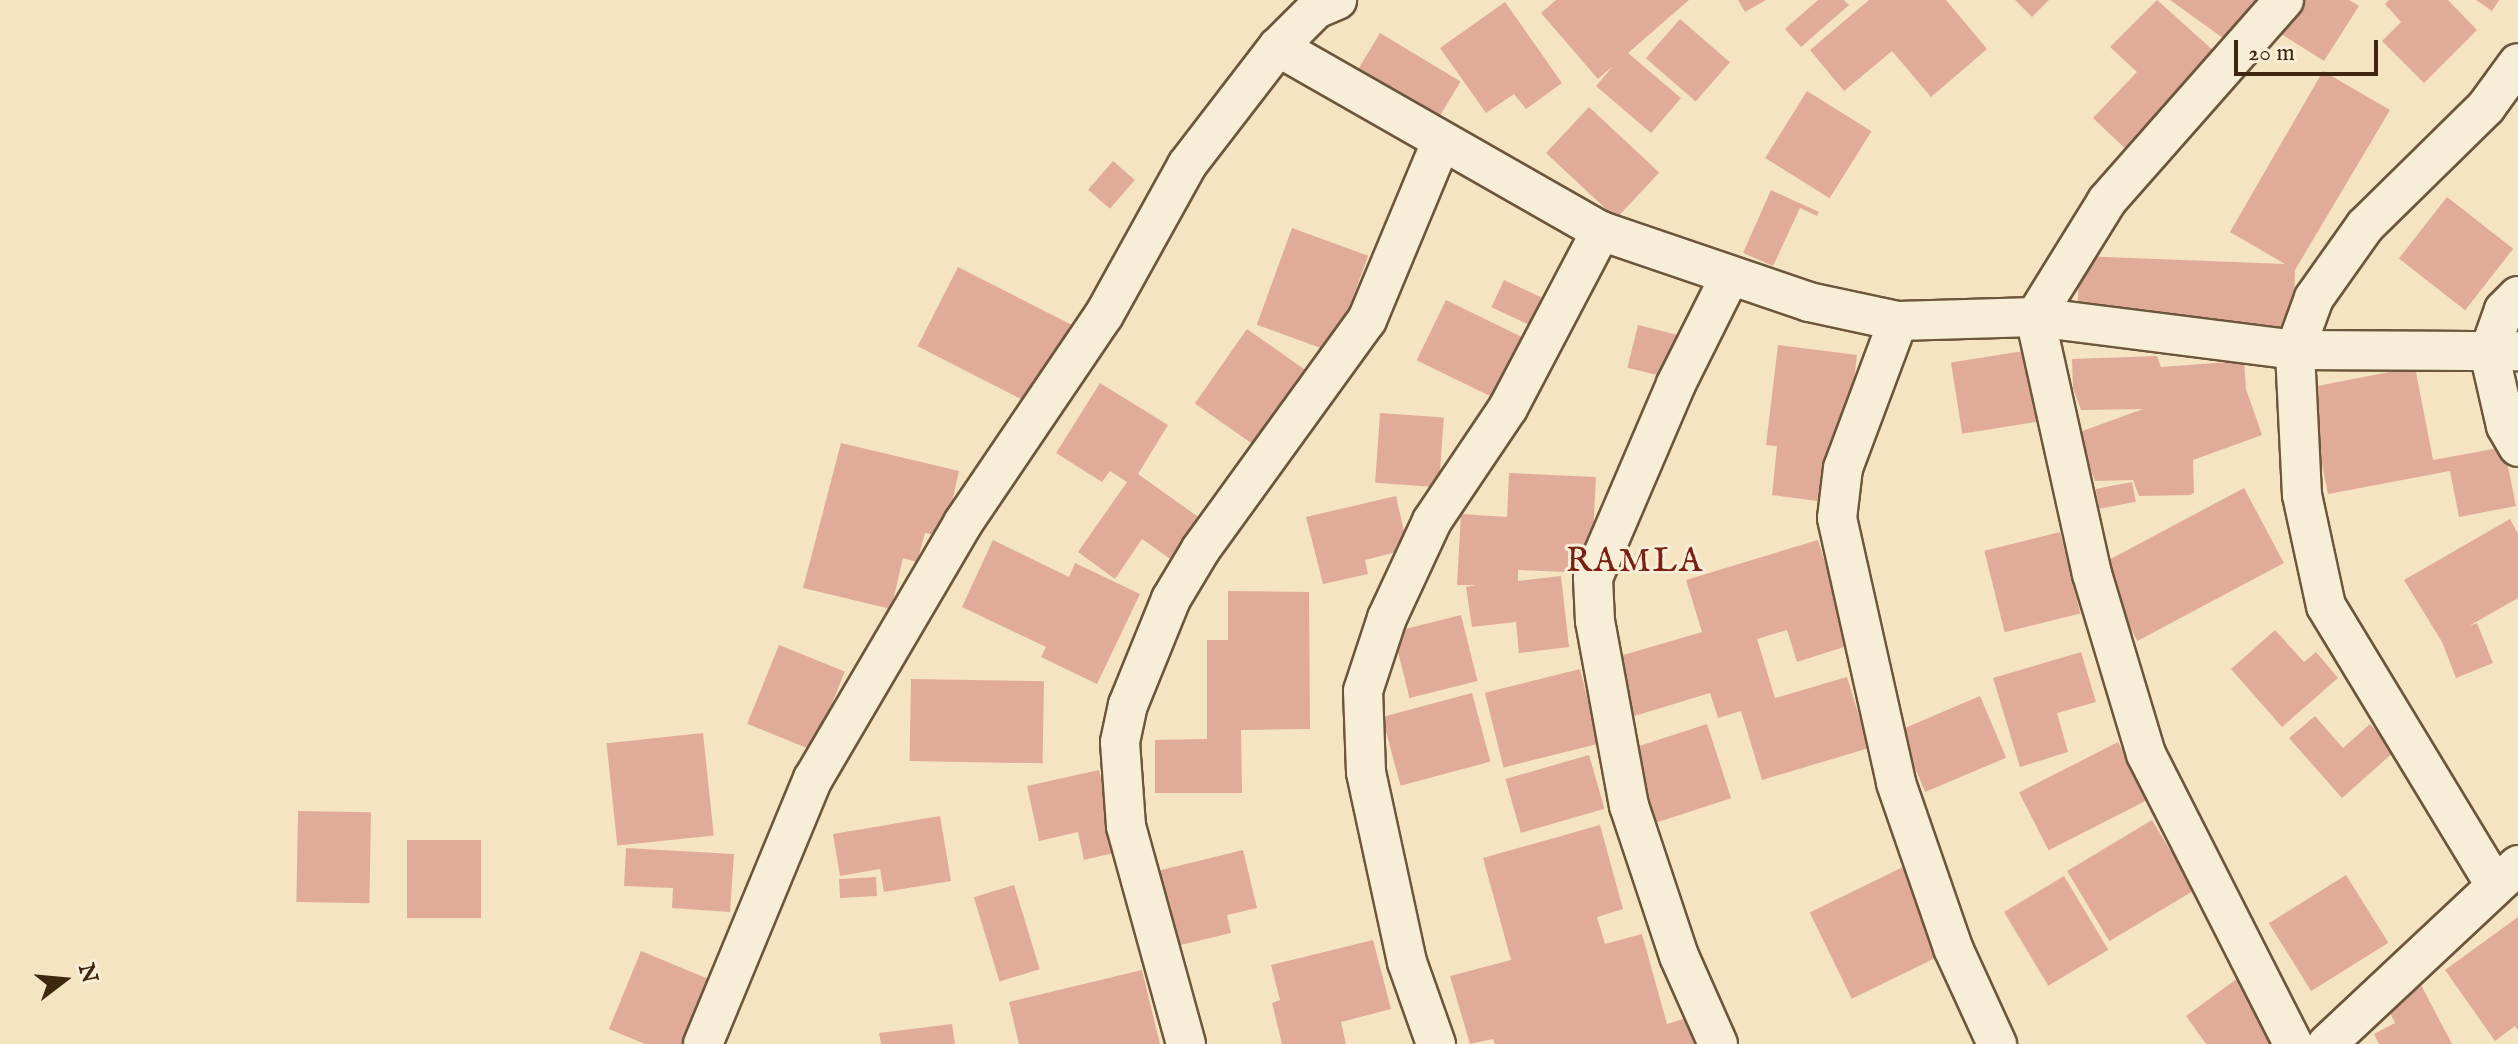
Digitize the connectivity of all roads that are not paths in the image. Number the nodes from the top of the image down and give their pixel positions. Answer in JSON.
{"nodes":[{"id":1,"x":2284,"y":0,"type":"edge"},
{"id":2,"x":1322,"y":3,"type":"edge"},
{"id":3,"x":1278,"y":47,"type":"junction"},
{"id":4,"x":2518,"y":63,"type":"edge"},
{"id":5,"x":1441,"y":142,"type":"junction"},
{"id":6,"x":1601,"y":231,"type":"junction"},
{"id":7,"x":1730,"y":276,"type":"junction"},
{"id":8,"x":2518,"y":296,"type":"edge"},
{"id":9,"x":2035,"y":317,"type":"junction"},
{"id":10,"x":1898,"y":321,"type":"junction"},
{"id":11,"x":2295,"y":350,"type":"junction"},
{"id":12,"x":2504,"y":352,"type":"edge"},
{"id":13,"x":2518,"y":447,"type":"edge"},
{"id":14,"x":2507,"y":875,"type":"edge"},
{"id":15,"x":703,"y":1044,"type":"edge"},
{"id":16,"x":1186,"y":1044,"type":"edge"},
{"id":17,"x":1436,"y":1044,"type":"edge"},
{"id":18,"x":1718,"y":1044,"type":"edge"},
{"id":19,"x":1997,"y":1044,"type":"edge"},
{"id":20,"x":2293,"y":1044,"type":"edge"},
{"id":21,"x":2327,"y":1044,"type":"edge"}],
"edges":[{"from":1,"to":9,"type":"street"},
{"from":2,"to":3,"type":"street"},
{"from":3,"to":5,"type":"street"},
{"from":3,"to":15,"type":"street"},
{"from":4,"to":11,"type":"street"},
{"from":5,"to":6,"type":"street"},
{"from":5,"to":16,"type":"street"},
{"from":6,"to":7,"type":"street"},
{"from":6,"to":17,"type":"street"},
{"from":7,"to":10,"type":"street"},
{"from":7,"to":18,"type":"street"},
{"from":8,"to":12,"type":"street"},
{"from":9,"to":10,"type":"street"},
{"from":9,"to":11,"type":"street"},
{"from":9,"to":20,"type":"street"},
{"from":10,"to":19,"type":"street"},
{"from":11,"to":12,"type":"street"},
{"from":11,"to":14,"type":"street"},
{"from":12,"to":13,"type":"street"},
{"from":14,"to":21,"type":"street"}]}
